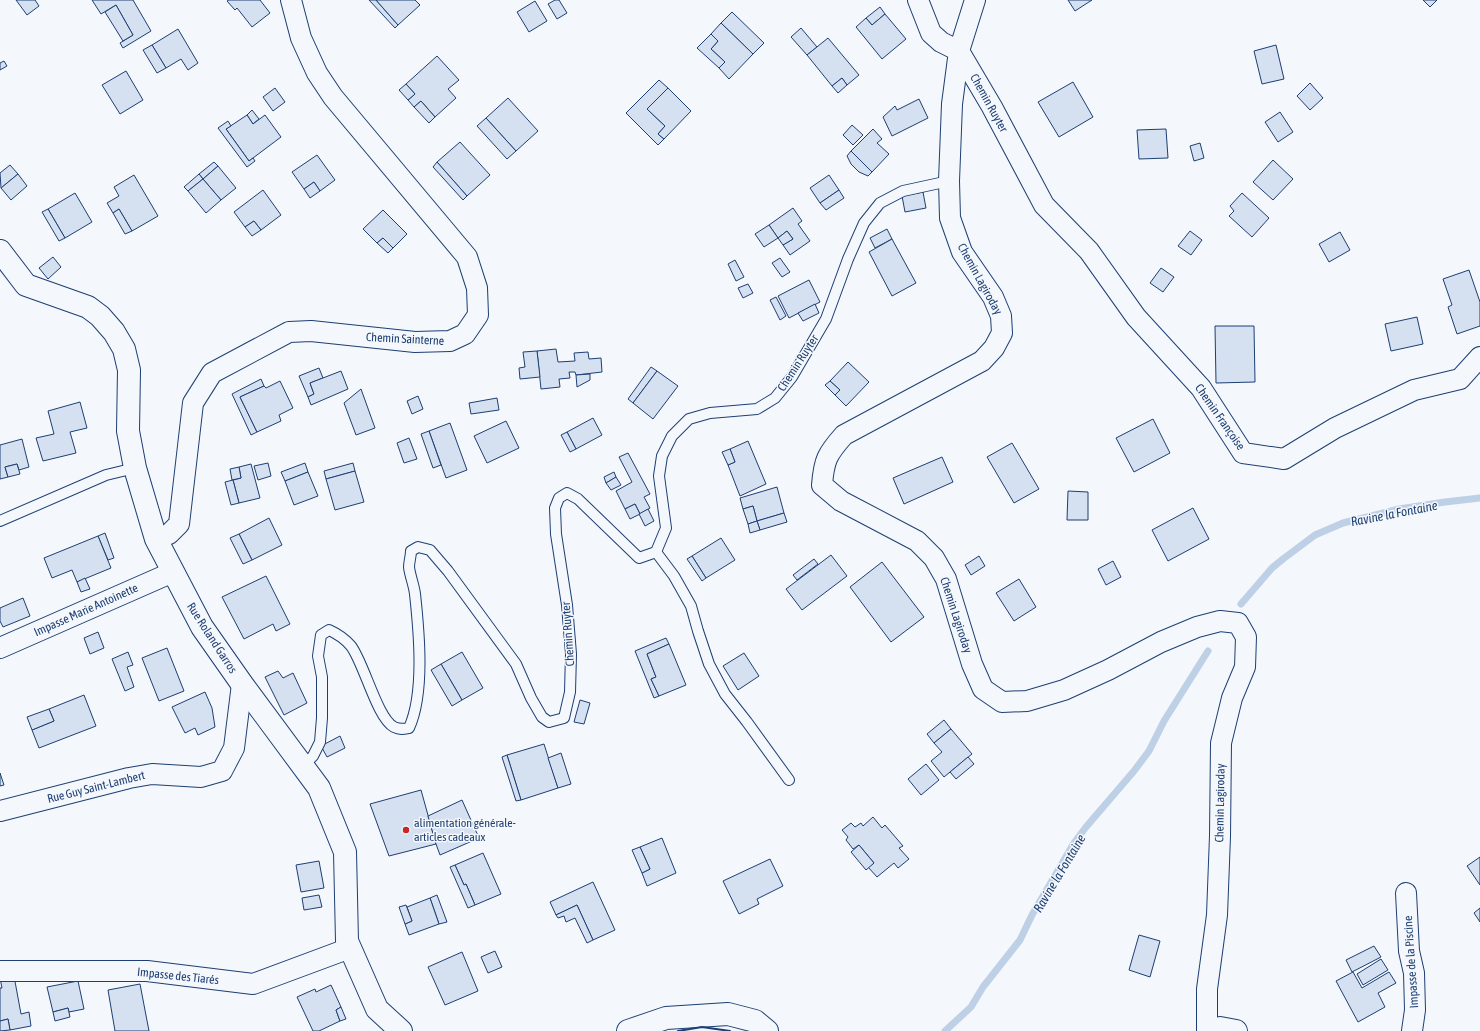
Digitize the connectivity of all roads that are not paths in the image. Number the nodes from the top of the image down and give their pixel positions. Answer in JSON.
{"nodes":[{"id":1,"x":291,"y":0,"type":"edge"},
{"id":2,"x":918,"y":0,"type":"edge"},
{"id":3,"x":975,"y":0,"type":"edge"},
{"id":4,"x":959,"y":51,"type":"junction"},
{"id":5,"x":949,"y":181,"type":"junction"},
{"id":6,"x":0,"y":251,"type":"edge"},
{"id":7,"x":1089,"y":251,"type":"joint"},
{"id":8,"x":1480,"y":357,"type":"edge"},
{"id":9,"x":135,"y":468,"type":"junction"},
{"id":10,"x":0,"y":521,"type":"edge"},
{"id":11,"x":156,"y":539,"type":"junction"},
{"id":12,"x":656,"y":552,"type":"junction"},
{"id":13,"x":173,"y":572,"type":"junction"},
{"id":14,"x":0,"y":648,"type":"edge"},
{"id":15,"x":242,"y":684,"type":"junction"},
{"id":16,"x":303,"y":766,"type":"junction"},
{"id":17,"x":789,"y":780,"type":"dead end"},
{"id":18,"x":0,"y":811,"type":"edge"},
{"id":19,"x":1406,"y":893,"type":"dead end"},
{"id":20,"x":350,"y":948,"type":"junction"},
{"id":21,"x":0,"y":971,"type":"edge"},
{"id":22,"x":401,"y":1031,"type":"edge"},
{"id":23,"x":628,"y":1031,"type":"edge"},
{"id":24,"x":767,"y":1031,"type":"edge"},
{"id":25,"x":1208,"y":1031,"type":"edge"},
{"id":26,"x":1215,"y":1031,"type":"edge"},
{"id":27,"x":1236,"y":1031,"type":"edge"},
{"id":28,"x":1412,"y":1031,"type":"edge"}],
"edges":[{"from":1,"to":11,"type":"street","name":"Chemin Sainterne"},
{"from":2,"to":4,"type":"street"},
{"from":3,"to":4,"type":"street","name":"Chemin Lagiroday"},
{"from":4,"to":5,"type":"street","name":"Chemin Lagiroday"},
{"from":4,"to":7,"type":"street","name":"Chemin Ruyter"},
{"from":5,"to":12,"type":"lane","name":"Chemin Ruyter"},
{"from":5,"to":25,"type":"street","name":"Chemin Lagiroday"},
{"from":6,"to":9,"type":"main road","name":"Rue Roland Garros"},
{"from":7,"to":8,"type":"street","name":"Chemin Françoise"},
{"from":9,"to":10,"type":"lane"},
{"from":9,"to":11,"type":"main road","name":"Rue Roland Garros"},
{"from":11,"to":13,"type":"main road","name":"Rue Roland Garros"},
{"from":12,"to":16,"type":"lane","name":"Chemin Ruyter"},
{"from":12,"to":17,"type":"lane"},
{"from":13,"to":14,"type":"street","name":"Impasse Marie Antoinette"},
{"from":13,"to":15,"type":"main road","name":"Rue Roland Garros"},
{"from":15,"to":16,"type":"main road","name":"Rue Roland Garros"},
{"from":15,"to":18,"type":"street","name":"Rue Guy Saint-Lambert"},
{"from":16,"to":20,"type":"main road","name":"Rue Roland Garros"},
{"from":19,"to":28,"type":"street","name":"Impasse de la Piscine"},
{"from":20,"to":21,"type":"street","name":"Impasse des Tiarés"},
{"from":20,"to":22,"type":"main road","name":"Rue Roland Garros"},
{"from":23,"to":24,"type":"main road"},
{"from":26,"to":27,"type":"main road"}]}
